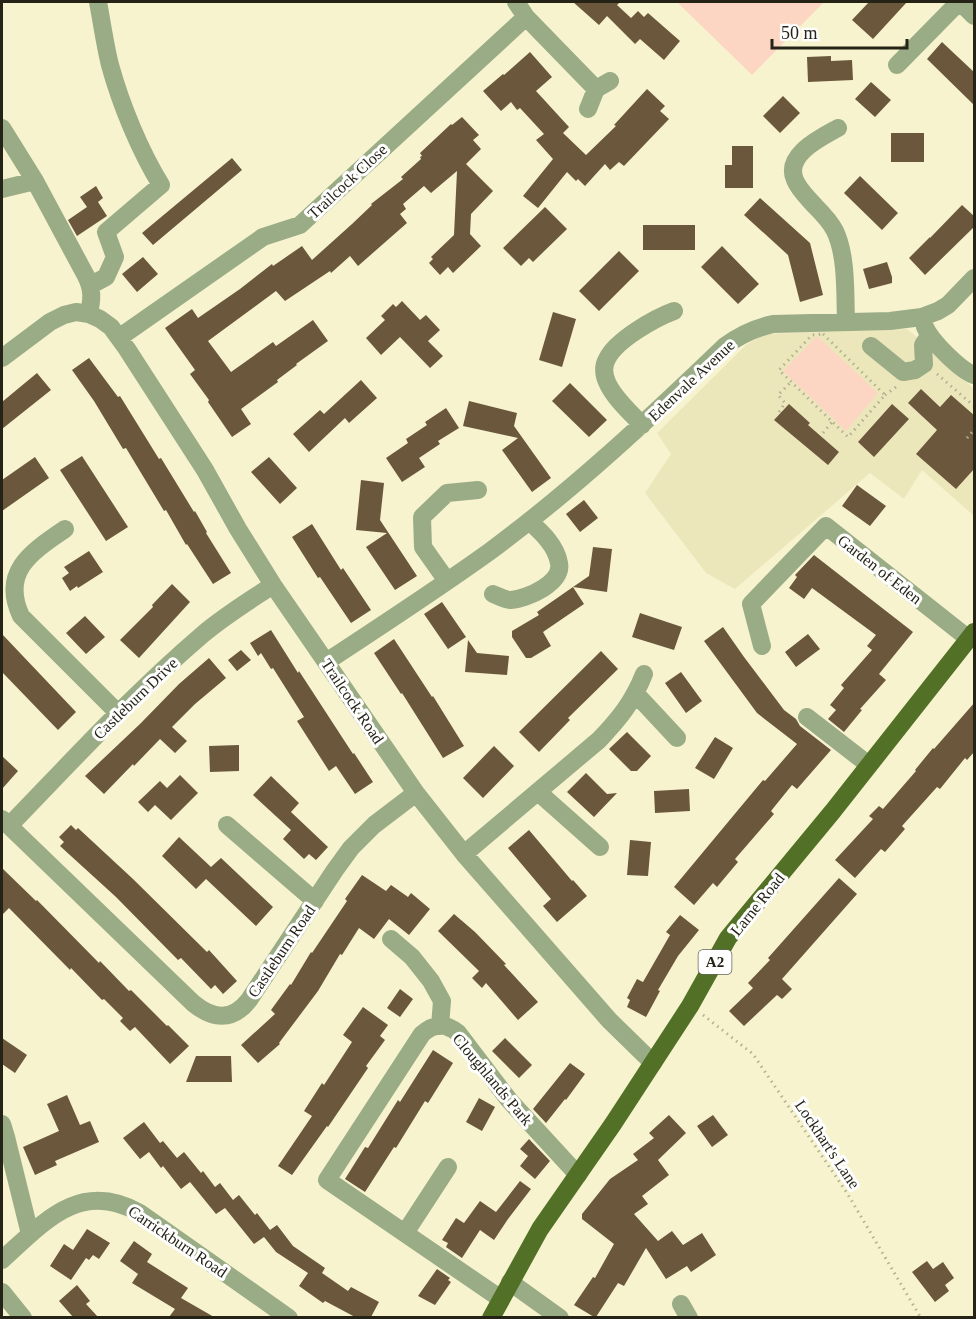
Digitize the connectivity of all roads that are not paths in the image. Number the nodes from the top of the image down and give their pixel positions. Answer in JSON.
{"nodes":[{"id":1,"x":98,"y":2,"type":"edge"},
{"id":2,"x":959,"y":2,"type":"edge"},
{"id":3,"x":521,"y":9,"type":"edge"},
{"id":4,"x":975,"y":16,"type":"edge"},
{"id":5,"x":897,"y":65,"type":"dead end"},
{"id":6,"x":588,"y":109,"type":"dead end"},
{"id":7,"x":2,"y":128,"type":"edge"},
{"id":8,"x":837,"y":128,"type":"dead end"},
{"id":9,"x":35,"y":181,"type":"junction"},
{"id":10,"x":2,"y":189,"type":"edge"},
{"id":11,"x":975,"y":278,"type":"edge"},
{"id":12,"x":91,"y":285,"type":"junction"},
{"id":13,"x":674,"y":310,"type":"dead end"},
{"id":14,"x":89,"y":314,"type":"junction"},
{"id":15,"x":922,"y":317,"type":"junction"},
{"id":16,"x":846,"y":322,"type":"junction"},
{"id":17,"x":929,"y":336,"type":"junction"},
{"id":18,"x":120,"y":337,"type":"junction"},
{"id":19,"x":871,"y":346,"type":"dead end"},
{"id":20,"x":2,"y":358,"type":"edge"},
{"id":21,"x":975,"y":375,"type":"edge"},
{"id":22,"x":642,"y":425,"type":"junction"},
{"id":23,"x":478,"y":490,"type":"dead end"},
{"id":24,"x":529,"y":521,"type":"junction"},
{"id":25,"x":66,"y":529,"type":"dead end"},
{"id":26,"x":447,"y":581,"type":"junction"},
{"id":27,"x":273,"y":585,"type":"junction"},
{"id":28,"x":493,"y":594,"type":"dead end"},
{"id":29,"x":972,"y":635,"type":"edge"},
{"id":30,"x":762,"y":646,"type":"dead end"},
{"id":31,"x":326,"y":662,"type":"junction"},
{"id":32,"x":644,"y":674,"type":"dead end"},
{"id":33,"x":636,"y":694,"type":"junction"},
{"id":34,"x":118,"y":713,"type":"junction"},
{"id":35,"x":807,"y":717,"type":"dead end"},
{"id":36,"x":677,"y":738,"type":"dead end"},
{"id":37,"x":869,"y":765,"type":"junction"},
{"id":38,"x":538,"y":792,"type":"junction"},
{"id":39,"x":416,"y":793,"type":"junction"},
{"id":40,"x":5,"y":823,"type":"edge"},
{"id":41,"x":227,"y":825,"type":"dead end"},
{"id":42,"x":600,"y":847,"type":"dead end"},
{"id":43,"x":464,"y":854,"type":"junction"},
{"id":44,"x":315,"y":901,"type":"junction"},
{"id":45,"x":391,"y":939,"type":"dead end"},
{"id":46,"x":440,"y":1026,"type":"junction"},
{"id":47,"x":653,"y":1063,"type":"junction"},
{"id":48,"x":2,"y":1124,"type":"edge"},
{"id":49,"x":448,"y":1167,"type":"dead end"},
{"id":50,"x":578,"y":1175,"type":"junction"},
{"id":51,"x":405,"y":1233,"type":"junction"},
{"id":52,"x":30,"y":1234,"type":"junction"},
{"id":53,"x":2,"y":1260,"type":"edge"},
{"id":54,"x":510,"y":1282,"type":"junction"},
{"id":55,"x":2,"y":1292,"type":"edge"},
{"id":56,"x":501,"y":1299,"type":"junction"},
{"id":57,"x":23,"y":1317,"type":"edge"},
{"id":58,"x":289,"y":1317,"type":"edge"},
{"id":59,"x":491,"y":1317,"type":"edge"},
{"id":60,"x":560,"y":1317,"type":"edge"}],
"edges":[{"from":1,"to":12,"type":"street"},
{"from":2,"to":4,"type":"street"},
{"from":2,"to":5,"type":"street"},
{"from":3,"to":6,"type":"street","name":"Trailcock Close"},
{"from":3,"to":18,"type":"street","name":"Trailcock Close"},
{"from":7,"to":9,"type":"street"},
{"from":8,"to":16,"type":"street"},
{"from":9,"to":10,"type":"street"},
{"from":9,"to":12,"type":"street"},
{"from":11,"to":15,"type":"street","name":"Edenvale Avenue"},
{"from":12,"to":14,"type":"street"},
{"from":13,"to":22,"type":"street"},
{"from":14,"to":18,"type":"street","name":"Trailcock Road"},
{"from":14,"to":20,"type":"street"},
{"from":15,"to":16,"type":"street","name":"Edenvale Avenue"},
{"from":15,"to":17,"type":"street"},
{"from":16,"to":22,"type":"street","name":"Edenvale Avenue"},
{"from":17,"to":19,"type":"street"},
{"from":17,"to":21,"type":"street"},
{"from":18,"to":27,"type":"street","name":"Trailcock Road"},
{"from":22,"to":24,"type":"street","name":"Edenvale Avenue"},
{"from":23,"to":26,"type":"street"},
{"from":24,"to":26,"type":"street","name":"Edenvale Avenue"},
{"from":24,"to":28,"type":"street"},
{"from":25,"to":34,"type":"street"},
{"from":26,"to":31,"type":"street","name":"Edenvale Avenue"},
{"from":27,"to":31,"type":"street","name":"Trailcock Road"},
{"from":27,"to":34,"type":"street","name":"Castleburn Drive"},
{"from":29,"to":30,"type":"street","name":"Garden of Eden"},
{"from":29,"to":37,"type":"main road","name":"Larne Road","number":"A2"},
{"from":31,"to":39,"type":"street","name":"Trailcock Road"},
{"from":32,"to":33,"type":"street"},
{"from":33,"to":36,"type":"street"},
{"from":33,"to":38,"type":"street"},
{"from":34,"to":40,"type":"street","name":"Castleburn Drive"},
{"from":35,"to":37,"type":"street"},
{"from":37,"to":47,"type":"main road","name":"Larne Road","number":"A2"},
{"from":38,"to":42,"type":"street"},
{"from":38,"to":43,"type":"street"},
{"from":39,"to":43,"type":"street","name":"Trailcock Road"},
{"from":39,"to":44,"type":"street","name":"Castleburn Road"},
{"from":40,"to":44,"type":"street","name":"Castleburn Road"},
{"from":41,"to":44,"type":"street"},
{"from":43,"to":47,"type":"street","name":"Trailcock Road"},
{"from":45,"to":46,"type":"street"},
{"from":46,"to":50,"type":"street","name":"Cloughlands Park"},
{"from":46,"to":51,"type":"street","name":"Cloughlands Park"},
{"from":47,"to":50,"type":"main road","name":"Larne Road","number":"A2"},
{"from":48,"to":52,"type":"street"},
{"from":49,"to":51,"type":"street"},
{"from":50,"to":54,"type":"main road","name":"Larne Road","number":"A2"},
{"from":51,"to":56,"type":"street"},
{"from":52,"to":53,"type":"street","name":"Carrickburn Road"},
{"from":52,"to":58,"type":"street","name":"Carrickburn Road"},
{"from":54,"to":56,"type":"main road","name":"Larne Road","number":"A2"},
{"from":54,"to":60,"type":"street"},
{"from":55,"to":57,"type":"street"},
{"from":56,"to":59,"type":"main road","name":"Larne Road","number":"A2"}]}
